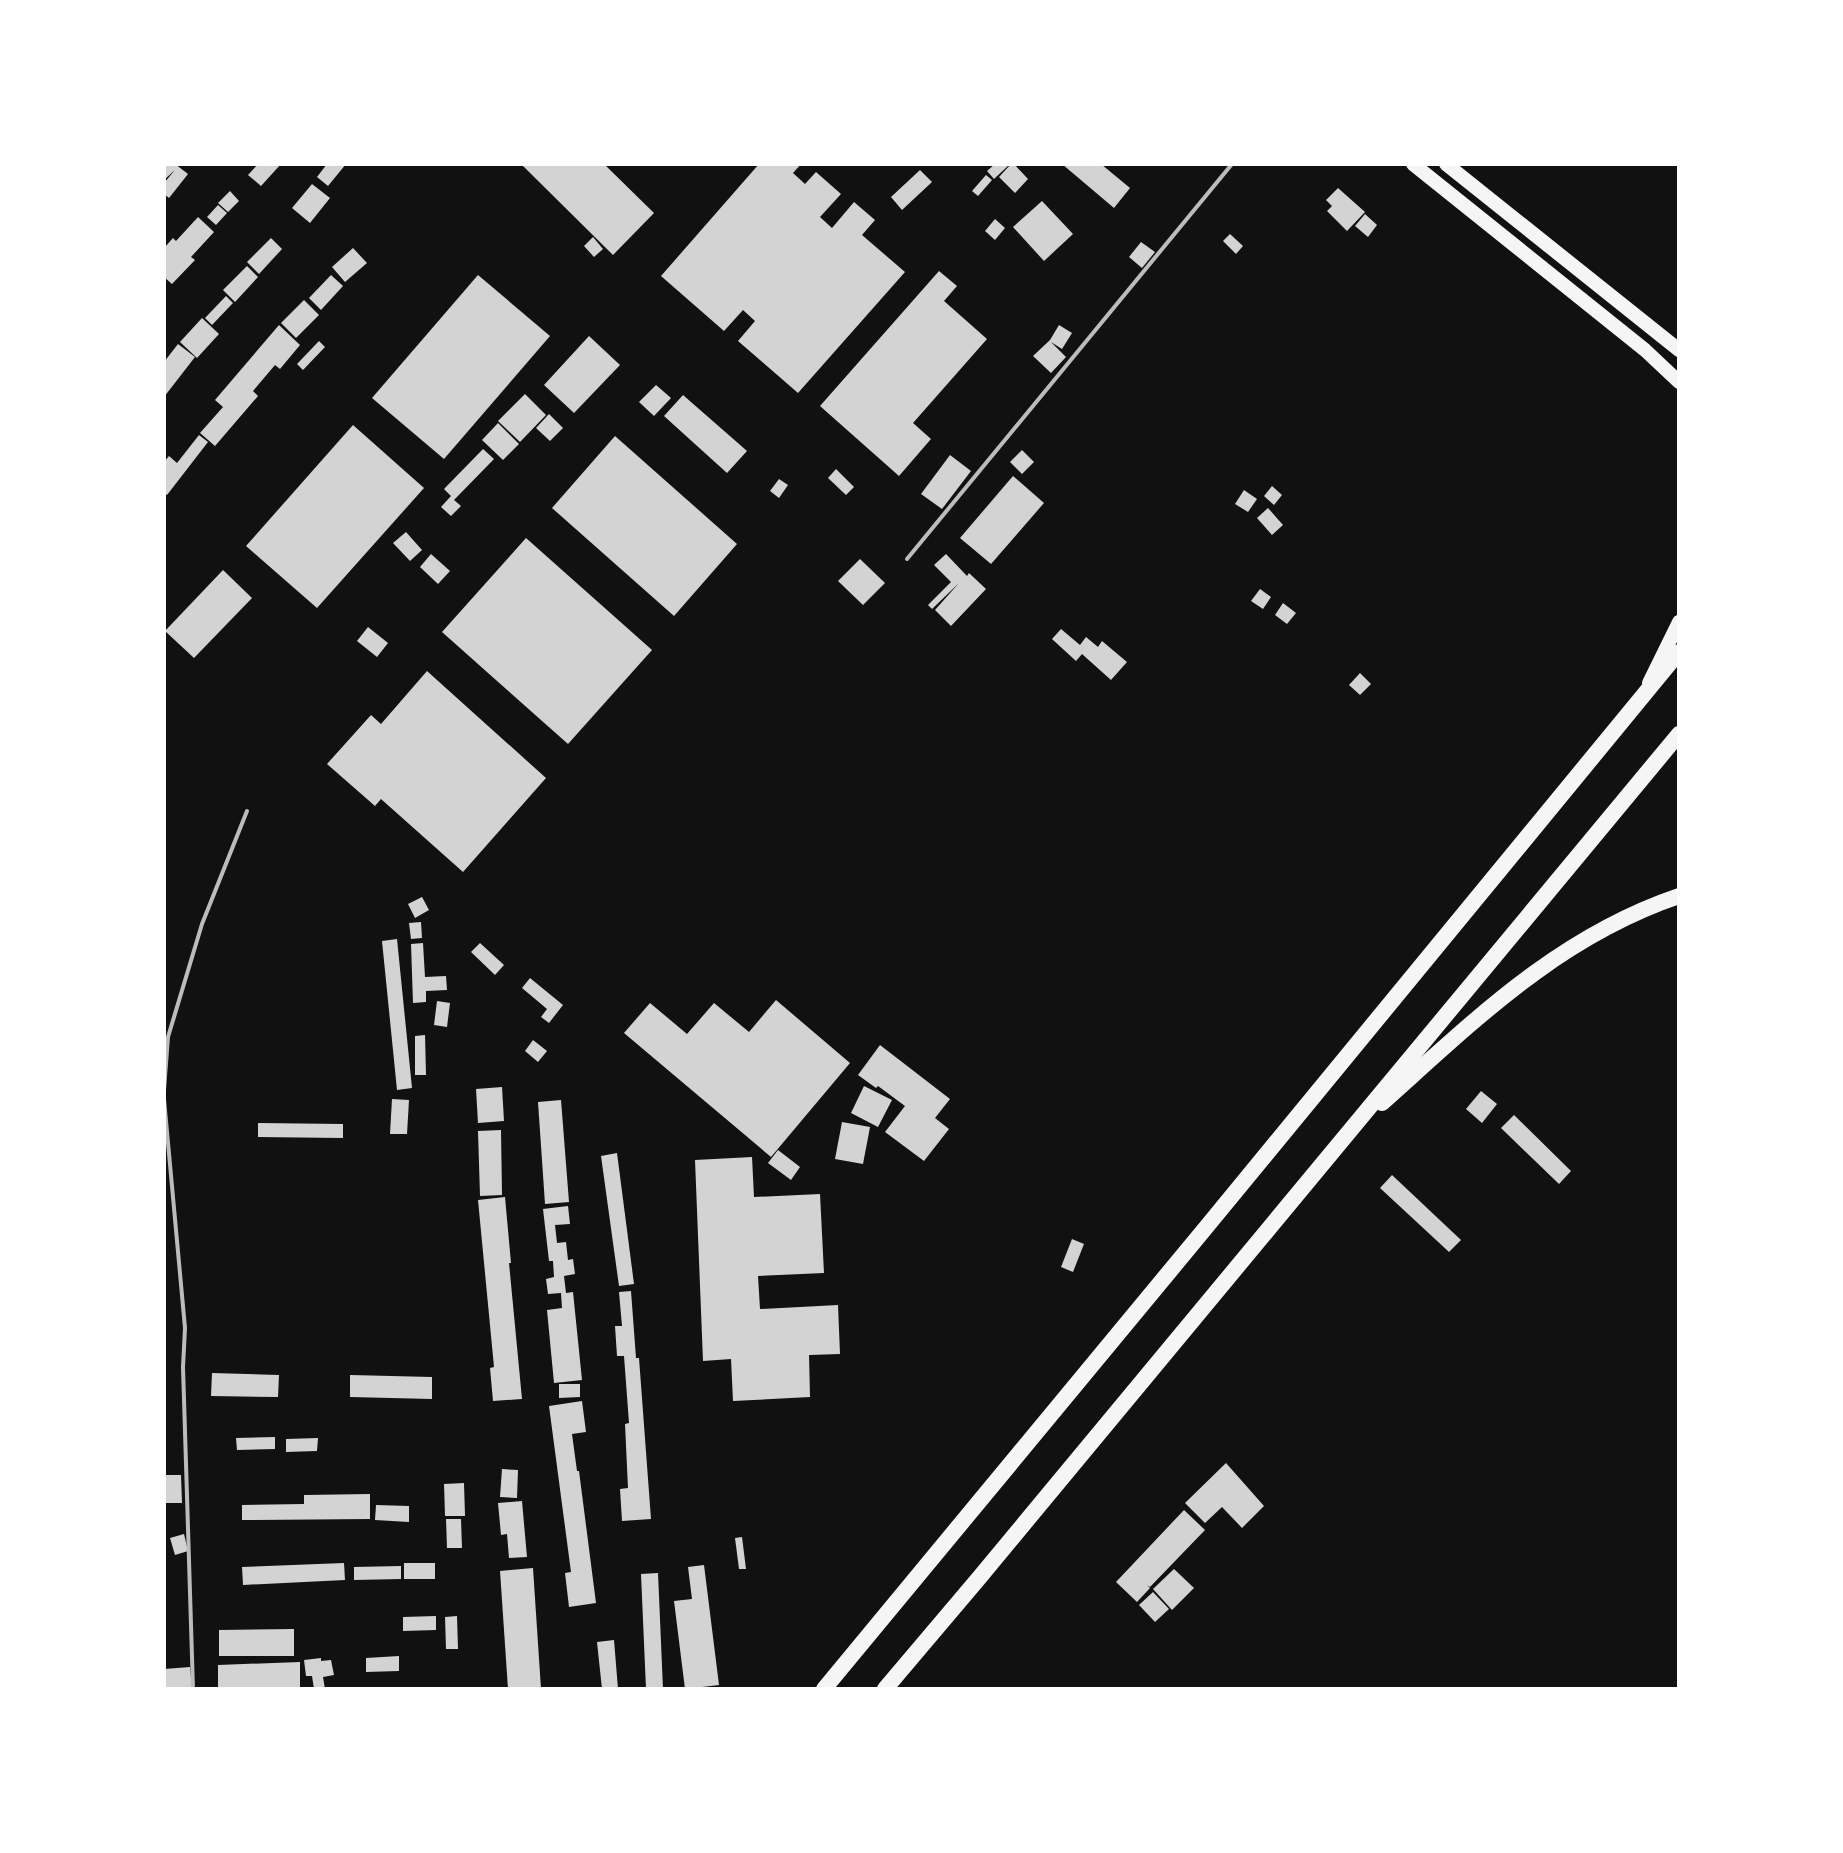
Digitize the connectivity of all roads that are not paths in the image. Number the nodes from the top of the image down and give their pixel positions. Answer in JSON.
{"nodes":[{"id":1,"x":1232,"y":164,"type":"edge"},
{"id":2,"x":1413,"y":164,"type":"edge"},
{"id":3,"x":1446,"y":164,"type":"edge"},
{"id":4,"x":1679,"y":350,"type":"edge"},
{"id":5,"x":1679,"y":382,"type":"edge"},
{"id":6,"x":907,"y":559,"type":"dead end"},
{"id":7,"x":1679,"y":622,"type":"edge"},
{"id":8,"x":1679,"y":652,"type":"edge"},
{"id":9,"x":1643,"y":695,"type":"junction"},
{"id":10,"x":1679,"y":734,"type":"edge"},
{"id":11,"x":247,"y":811,"type":"dead end"},
{"id":12,"x":1679,"y":896,"type":"edge"},
{"id":13,"x":164,"y":1090,"type":"edge"},
{"id":14,"x":164,"y":1099,"type":"edge"},
{"id":15,"x":1342,"y":1138,"type":"junction"},
{"id":16,"x":193,"y":1689,"type":"edge"},
{"id":17,"x":824,"y":1689,"type":"edge"},
{"id":18,"x":885,"y":1689,"type":"edge"}],
"edges":[{"from":1,"to":6,"type":"lane"},
{"from":2,"to":5,"type":"highway"},
{"from":3,"to":4,"type":"highway"},
{"from":7,"to":9,"type":"highway"},
{"from":8,"to":9,"type":"highway"},
{"from":9,"to":17,"type":"highway"},
{"from":10,"to":15,"type":"highway"},
{"from":11,"to":13,"type":"lane"},
{"from":12,"to":15,"type":"highway"},
{"from":14,"to":16,"type":"lane"},
{"from":15,"to":18,"type":"highway"}]}
